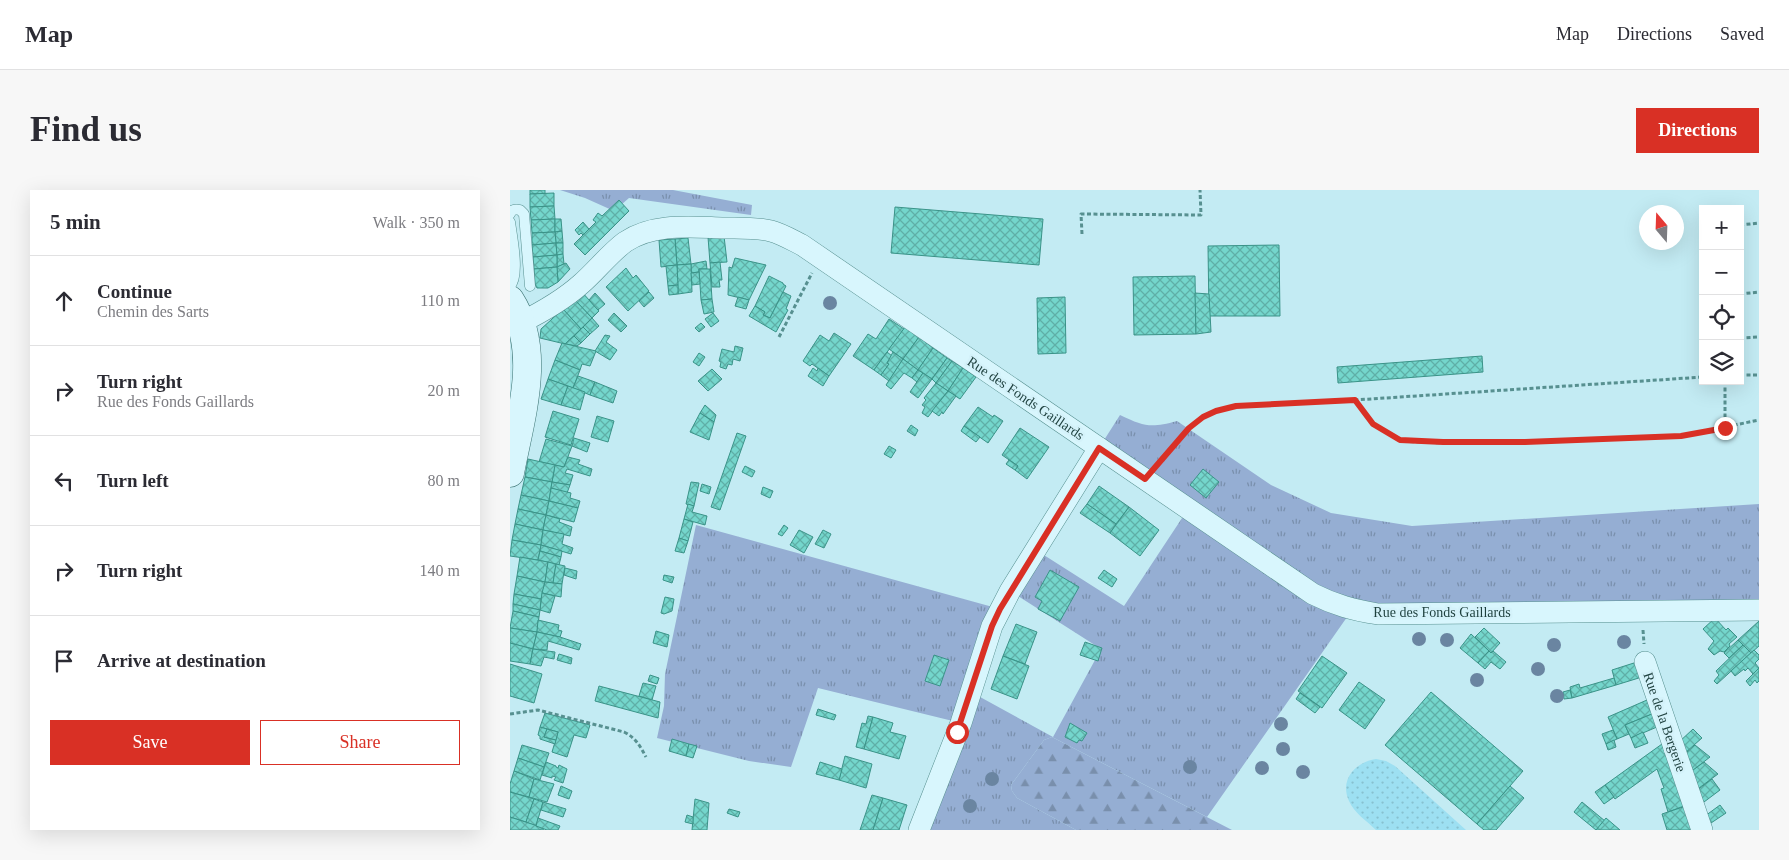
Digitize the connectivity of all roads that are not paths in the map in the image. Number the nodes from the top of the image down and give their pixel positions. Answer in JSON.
{"nodes":[{"id":1,"x":510,"y":214,"type":"edge"},
{"id":2,"x":510,"y":222,"type":"edge"},
{"id":3,"x":510,"y":286,"type":"edge"},
{"id":4,"x":520,"y":303,"type":"edge"},
{"id":5,"x":1099,"y":448,"type":"junction"},
{"id":6,"x":510,"y":473,"type":"edge"},
{"id":7,"x":1759,"y":610,"type":"edge"},
{"id":8,"x":1645,"y":662,"type":"road end"},
{"id":9,"x":919,"y":830,"type":"edge"},
{"id":10,"x":1702,"y":830,"type":"edge"}],
"edges":[{"from":1,"to":4,"type":"lane"},
{"from":2,"to":3,"type":"lane"},
{"from":4,"to":5,"type":"street","name":"Rue des Fonds Gaillards"},
{"from":4,"to":6,"type":"street"},
{"from":5,"to":7,"type":"street","name":"Rue des Fonds Gaillards"},
{"from":5,"to":9,"type":"street"},
{"from":8,"to":10,"type":"street","name":"Rue de la Bergerie"}]}
